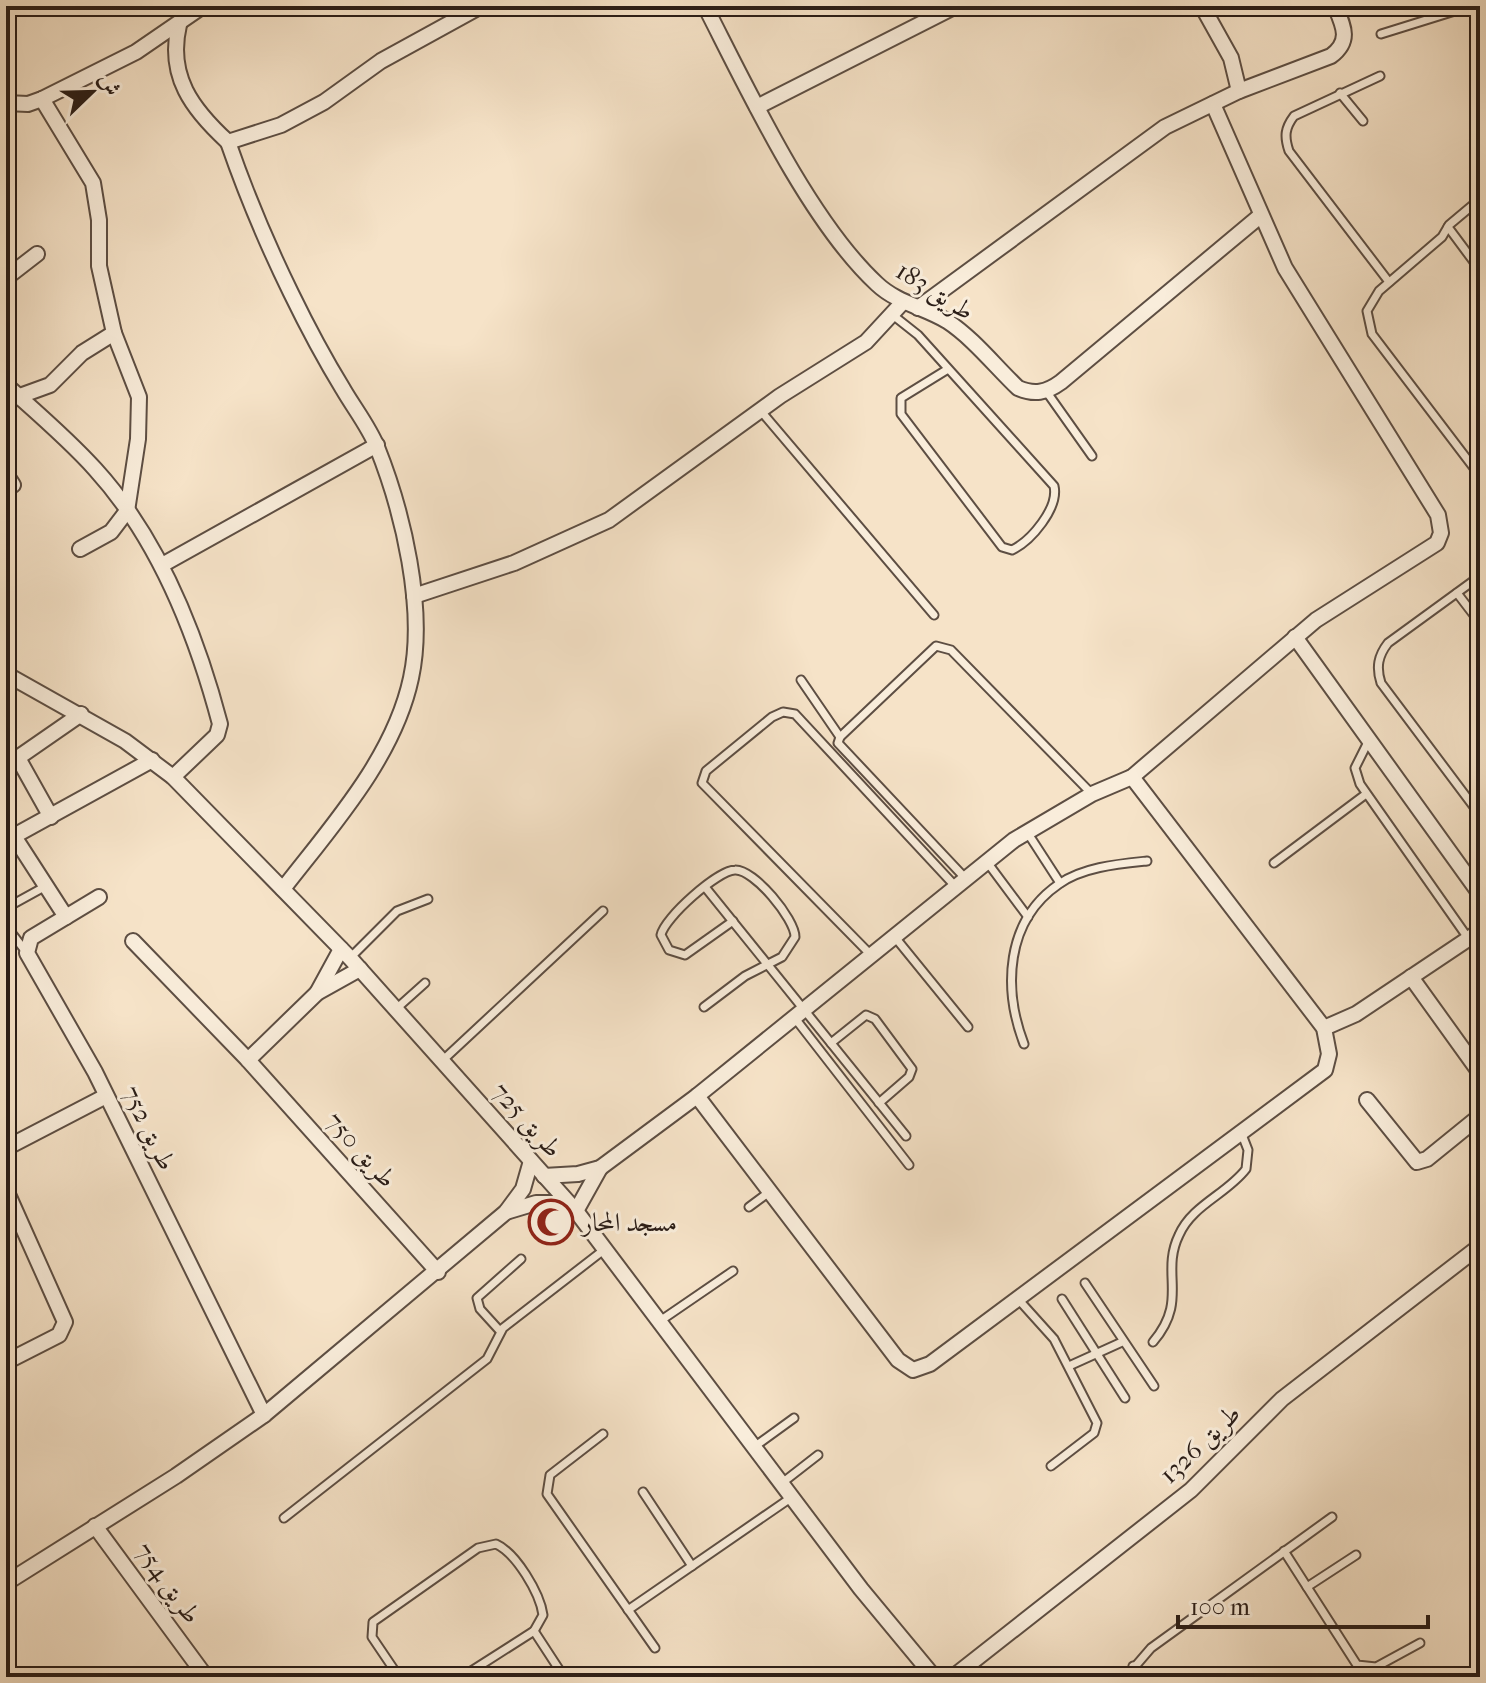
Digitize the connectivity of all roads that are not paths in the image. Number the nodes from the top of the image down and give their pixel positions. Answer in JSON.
{"nodes":[{"id":1,"x":203,"y":6,"type":"edge"},
{"id":2,"x":481,"y":6,"type":"edge"},
{"id":3,"x":705,"y":6,"type":"edge"},
{"id":4,"x":956,"y":6,"type":"edge"},
{"id":5,"x":1202,"y":6,"type":"edge"},
{"id":6,"x":1335,"y":6,"type":"edge"},
{"id":7,"x":1473,"y":6,"type":"edge"},
{"id":8,"x":1480,"y":14,"type":"edge"},
{"id":9,"x":179,"y":25,"type":"junction"},
{"id":10,"x":1381,"y":34,"type":"dead end"},
{"id":11,"x":1380,"y":76,"type":"dead end"},
{"id":12,"x":1239,"y":91,"type":"junction"},
{"id":13,"x":1340,"y":93,"type":"junction"},
{"id":14,"x":42,"y":99,"type":"junction"},
{"id":15,"x":6,"y":103,"type":"edge"},
{"id":16,"x":1213,"y":104,"type":"junction"},
{"id":17,"x":757,"y":107,"type":"junction"},
{"id":18,"x":1363,"y":121,"type":"dead end"},
{"id":19,"x":228,"y":142,"type":"junction"},
{"id":20,"x":1480,"y":199,"type":"edge"},
{"id":21,"x":1260,"y":216,"type":"junction"},
{"id":22,"x":1448,"y":227,"type":"junction"},
{"id":23,"x":37,"y":254,"type":"dead end"},
{"id":24,"x":1480,"y":270,"type":"edge"},
{"id":25,"x":6,"y":278,"type":"edge"},
{"id":26,"x":1389,"y":282,"type":"junction"},
{"id":27,"x":903,"y":302,"type":"junction"},
{"id":28,"x":918,"y":308,"type":"junction"},
{"id":29,"x":894,"y":316,"type":"junction"},
{"id":30,"x":114,"y":333,"type":"junction"},
{"id":31,"x":948,"y":369,"type":"junction"},
{"id":32,"x":1046,"y":391,"type":"junction"},
{"id":33,"x":9,"y":394,"type":"edge"},
{"id":34,"x":760,"y":410,"type":"junction"},
{"id":35,"x":377,"y":445,"type":"junction"},
{"id":36,"x":1092,"y":456,"type":"dead end"},
{"id":37,"x":1480,"y":476,"type":"edge"},
{"id":38,"x":127,"y":511,"type":"junction"},
{"id":39,"x":80,"y":549,"type":"dead end"},
{"id":40,"x":162,"y":565,"type":"junction"},
{"id":41,"x":1480,"y":576,"type":"edge"},
{"id":42,"x":1457,"y":593,"type":"junction"},
{"id":43,"x":414,"y":596,"type":"junction"},
{"id":44,"x":934,"y":615,"type":"dead end"},
{"id":45,"x":1480,"y":623,"type":"edge"},
{"id":46,"x":1295,"y":637,"type":"junction"},
{"id":47,"x":6,"y":674,"type":"edge"},
{"id":48,"x":801,"y":680,"type":"dead end"},
{"id":49,"x":81,"y":714,"type":"junction"},
{"id":50,"x":840,"y":737,"type":"junction"},
{"id":51,"x":1369,"y":740,"type":"junction"},
{"id":52,"x":152,"y":760,"type":"junction"},
{"id":53,"x":12,"y":762,"type":"edge"},
{"id":54,"x":173,"y":777,"type":"junction"},
{"id":55,"x":1132,"y":777,"type":"junction"},
{"id":56,"x":1092,"y":794,"type":"junction"},
{"id":57,"x":1366,"y":794,"type":"junction"},
{"id":58,"x":1480,"y":815,"type":"edge"},
{"id":59,"x":51,"y":817,"type":"junction"},
{"id":60,"x":10,"y":830,"type":"edge"},
{"id":61,"x":1027,"y":832,"type":"junction"},
{"id":62,"x":1147,"y":861,"type":"dead end"},
{"id":63,"x":987,"y":862,"type":"junction"},
{"id":64,"x":1274,"y":863,"type":"dead end"},
{"id":65,"x":961,"y":883,"type":"junction"},
{"id":66,"x":1060,"y":883,"type":"junction"},
{"id":67,"x":46,"y":886,"type":"junction"},
{"id":68,"x":705,"y":887,"type":"junction"},
{"id":69,"x":283,"y":889,"type":"junction"},
{"id":70,"x":1480,"y":894,"type":"edge"},
{"id":71,"x":99,"y":897,"type":"dead end"},
{"id":72,"x":428,"y":899,"type":"dead end"},
{"id":73,"x":6,"y":908,"type":"edge"},
{"id":74,"x":603,"y":911,"type":"dead end"},
{"id":75,"x":66,"y":917,"type":"junction"},
{"id":76,"x":1028,"y":917,"type":"junction"},
{"id":77,"x":733,"y":921,"type":"junction"},
{"id":78,"x":6,"y":926,"type":"edge"},
{"id":79,"x":1474,"y":934,"type":"edge"},
{"id":80,"x":894,"y":936,"type":"junction"},
{"id":81,"x":133,"y":941,"type":"dead end"},
{"id":82,"x":27,"y":953,"type":"junction"},
{"id":83,"x":871,"y":955,"type":"junction"},
{"id":84,"x":350,"y":959,"type":"junction"},
{"id":85,"x":768,"y":964,"type":"junction"},
{"id":86,"x":1411,"y":977,"type":"junction"},
{"id":87,"x":425,"y":983,"type":"dead end"},
{"id":88,"x":317,"y":993,"type":"junction"},
{"id":89,"x":704,"y":1007,"type":"dead end"},
{"id":90,"x":396,"y":1009,"type":"junction"},
{"id":91,"x":799,"y":1013,"type":"junction"},
{"id":92,"x":968,"y":1027,"type":"dead end"},
{"id":93,"x":1324,"y":1028,"type":"junction"},
{"id":94,"x":831,"y":1043,"type":"junction"},
{"id":95,"x":1024,"y":1044,"type":"dead end"},
{"id":96,"x":248,"y":1060,"type":"junction"},
{"id":97,"x":442,"y":1061,"type":"junction"},
{"id":98,"x":1480,"y":1073,"type":"edge"},
{"id":99,"x":106,"y":1096,"type":"junction"},
{"id":100,"x":697,"y":1096,"type":"junction"},
{"id":101,"x":1367,"y":1100,"type":"dead end"},
{"id":102,"x":879,"y":1103,"type":"junction"},
{"id":103,"x":1480,"y":1116,"type":"edge"},
{"id":104,"x":1241,"y":1132,"type":"junction"},
{"id":105,"x":906,"y":1136,"type":"dead end"},
{"id":106,"x":6,"y":1148,"type":"edge"},
{"id":107,"x":531,"y":1161,"type":"junction"},
{"id":108,"x":909,"y":1165,"type":"dead end"},
{"id":109,"x":600,"y":1168,"type":"junction"},
{"id":110,"x":544,"y":1176,"type":"junction"},
{"id":111,"x":6,"y":1190,"type":"edge"},
{"id":112,"x":768,"y":1193,"type":"junction"},
{"id":113,"x":572,"y":1207,"type":"junction"},
{"id":114,"x":749,"y":1207,"type":"dead end"},
{"id":115,"x":506,"y":1212,"type":"junction"},
{"id":116,"x":1480,"y":1246,"type":"edge"},
{"id":117,"x":605,"y":1249,"type":"junction"},
{"id":118,"x":521,"y":1259,"type":"dead end"},
{"id":119,"x":733,"y":1271,"type":"dead end"},
{"id":120,"x":438,"y":1272,"type":"junction"},
{"id":121,"x":1085,"y":1283,"type":"dead end"},
{"id":122,"x":1017,"y":1298,"type":"junction"},
{"id":123,"x":1062,"y":1299,"type":"dead end"},
{"id":124,"x":660,"y":1321,"type":"junction"},
{"id":125,"x":500,"y":1331,"type":"junction"},
{"id":126,"x":1122,"y":1342,"type":"junction"},
{"id":127,"x":1153,"y":1342,"type":"dead end"},
{"id":128,"x":1096,"y":1354,"type":"junction"},
{"id":129,"x":6,"y":1362,"type":"edge"},
{"id":130,"x":1069,"y":1366,"type":"junction"},
{"id":131,"x":1154,"y":1386,"type":"dead end"},
{"id":132,"x":1125,"y":1398,"type":"dead end"},
{"id":133,"x":264,"y":1415,"type":"junction"},
{"id":134,"x":794,"y":1418,"type":"dead end"},
{"id":135,"x":603,"y":1434,"type":"dead end"},
{"id":136,"x":754,"y":1447,"type":"junction"},
{"id":137,"x":818,"y":1455,"type":"dead end"},
{"id":138,"x":1051,"y":1466,"type":"dead end"},
{"id":139,"x":782,"y":1483,"type":"junction"},
{"id":140,"x":643,"y":1492,"type":"dead end"},
{"id":141,"x":792,"y":1497,"type":"junction"},
{"id":142,"x":1332,"y":1517,"type":"dead end"},
{"id":143,"x":284,"y":1518,"type":"dead end"},
{"id":144,"x":95,"y":1526,"type":"junction"},
{"id":145,"x":1284,"y":1551,"type":"junction"},
{"id":146,"x":1356,"y":1555,"type":"dead end"},
{"id":147,"x":692,"y":1566,"type":"junction"},
{"id":148,"x":6,"y":1583,"type":"edge"},
{"id":149,"x":1307,"y":1587,"type":"junction"},
{"id":150,"x":628,"y":1610,"type":"junction"},
{"id":151,"x":534,"y":1631,"type":"junction"},
{"id":152,"x":1420,"y":1643,"type":"dead end"},
{"id":153,"x":655,"y":1648,"type":"dead end"},
{"id":154,"x":1133,"y":1666,"type":"junction"},
{"id":155,"x":199,"y":1674,"type":"edge"},
{"id":156,"x":399,"y":1677,"type":"edge"},
{"id":157,"x":462,"y":1677,"type":"edge"},
{"id":158,"x":564,"y":1677,"type":"edge"},
{"id":159,"x":934,"y":1677,"type":"edge"},
{"id":160,"x":953,"y":1677,"type":"edge"},
{"id":161,"x":1126,"y":1677,"type":"edge"},
{"id":162,"x":1139,"y":1677,"type":"edge"}],
"edges":[{"from":1,"to":9,"type":"street"},
{"from":2,"to":19,"type":"street"},
{"from":3,"to":17,"type":"street","name":"طريق 183"},
{"from":4,"to":17,"type":"street"},
{"from":5,"to":12,"type":"street"},
{"from":6,"to":12,"type":"street"},
{"from":7,"to":8,"type":"lane"},
{"from":7,"to":10,"type":"lane"},
{"from":9,"to":14,"type":"street"},
{"from":9,"to":19,"type":"street"},
{"from":11,"to":13,"type":"lane"},
{"from":12,"to":16,"type":"street"},
{"from":13,"to":18,"type":"lane"},
{"from":13,"to":26,"type":"lane"},
{"from":14,"to":15,"type":"street"},
{"from":14,"to":30,"type":"street"},
{"from":16,"to":21,"type":"street"},
{"from":16,"to":28,"type":"street"},
{"from":17,"to":27,"type":"street","name":"طريق 183"},
{"from":19,"to":35,"type":"street"},
{"from":20,"to":22,"type":"lane"},
{"from":21,"to":32,"type":"street"},
{"from":21,"to":46,"type":"street"},
{"from":22,"to":24,"type":"lane"},
{"from":22,"to":26,"type":"lane"},
{"from":23,"to":25,"type":"street"},
{"from":26,"to":37,"type":"lane"},
{"from":27,"to":28,"type":"street","name":"طريق 183"},
{"from":27,"to":29,"type":"street"},
{"from":28,"to":32,"type":"street","name":"طريق 183"},
{"from":29,"to":31,"type":"lane"},
{"from":29,"to":34,"type":"street"},
{"from":30,"to":33,"type":"street"},
{"from":30,"to":38,"type":"street"},
{"from":31,"to":31,"type":"lane"},
{"from":32,"to":36,"type":"lane"},
{"from":33,"to":38,"type":"street"},
{"from":34,"to":43,"type":"street"},
{"from":34,"to":44,"type":"lane"},
{"from":35,"to":40,"type":"street"},
{"from":35,"to":43,"type":"street"},
{"from":38,"to":39,"type":"street"},
{"from":38,"to":40,"type":"street"},
{"from":40,"to":54,"type":"street"},
{"from":41,"to":42,"type":"lane"},
{"from":42,"to":45,"type":"lane"},
{"from":42,"to":58,"type":"lane"},
{"from":43,"to":69,"type":"street"},
{"from":46,"to":51,"type":"street"},
{"from":46,"to":55,"type":"street"},
{"from":47,"to":49,"type":"street","name":"طريق 725"},
{"from":48,"to":50,"type":"lane"},
{"from":49,"to":52,"type":"street","name":"طريق 725"},
{"from":49,"to":53,"type":"street"},
{"from":50,"to":56,"type":"lane"},
{"from":50,"to":65,"type":"lane"},
{"from":51,"to":57,"type":"lane"},
{"from":51,"to":70,"type":"street"},
{"from":52,"to":54,"type":"street","name":"طريق 725"},
{"from":52,"to":59,"type":"street"},
{"from":53,"to":59,"type":"street"},
{"from":54,"to":69,"type":"street","name":"طريق 725"},
{"from":55,"to":56,"type":"street"},
{"from":55,"to":93,"type":"street"},
{"from":56,"to":61,"type":"street"},
{"from":57,"to":64,"type":"lane"},
{"from":57,"to":79,"type":"lane"},
{"from":59,"to":60,"type":"street"},
{"from":60,"to":67,"type":"street"},
{"from":61,"to":63,"type":"street"},
{"from":61,"to":66,"type":"lane"},
{"from":62,"to":66,"type":"lane"},
{"from":63,"to":65,"type":"street"},
{"from":63,"to":76,"type":"lane"},
{"from":65,"to":80,"type":"street"},
{"from":65,"to":83,"type":"lane"},
{"from":66,"to":76,"type":"lane"},
{"from":67,"to":73,"type":"lane"},
{"from":67,"to":75,"type":"street"},
{"from":68,"to":77,"type":"lane"},
{"from":68,"to":77,"type":"lane"},
{"from":68,"to":85,"type":"lane"},
{"from":69,"to":84,"type":"street","name":"طريق 725"},
{"from":71,"to":75,"type":"street"},
{"from":72,"to":84,"type":"lane"},
{"from":74,"to":97,"type":"lane"},
{"from":75,"to":82,"type":"street"},
{"from":76,"to":95,"type":"lane"},
{"from":77,"to":85,"type":"lane"},
{"from":78,"to":82,"type":"lane"},
{"from":79,"to":86,"type":"street"},
{"from":80,"to":83,"type":"street"},
{"from":80,"to":92,"type":"lane"},
{"from":81,"to":96,"type":"street","name":"طريق 750"},
{"from":82,"to":99,"type":"street","name":"طريق 752"},
{"from":83,"to":91,"type":"street"},
{"from":84,"to":88,"type":"street"},
{"from":84,"to":88,"type":"street"},
{"from":84,"to":90,"type":"street","name":"طريق 725"},
{"from":85,"to":89,"type":"lane"},
{"from":85,"to":91,"type":"lane"},
{"from":86,"to":93,"type":"street"},
{"from":86,"to":98,"type":"street"},
{"from":87,"to":90,"type":"lane"},
{"from":88,"to":96,"type":"street"},
{"from":90,"to":97,"type":"street","name":"طريق 725"},
{"from":91,"to":94,"type":"lane"},
{"from":91,"to":100,"type":"street"},
{"from":91,"to":108,"type":"lane"},
{"from":93,"to":104,"type":"street"},
{"from":94,"to":102,"type":"lane"},
{"from":94,"to":102,"type":"lane"},
{"from":96,"to":120,"type":"street","name":"طريق 750"},
{"from":97,"to":107,"type":"street","name":"طريق 725"},
{"from":99,"to":106,"type":"street"},
{"from":99,"to":133,"type":"street","name":"طريق 752"},
{"from":100,"to":109,"type":"street"},
{"from":100,"to":112,"type":"street"},
{"from":101,"to":103,"type":"street"},
{"from":102,"to":105,"type":"lane"},
{"from":104,"to":122,"type":"street"},
{"from":104,"to":127,"type":"lane"},
{"from":107,"to":110,"type":"street","name":"طريق 725"},
{"from":107,"to":115,"type":"street"},
{"from":109,"to":110,"type":"street"},
{"from":109,"to":113,"type":"street"},
{"from":110,"to":113,"type":"street","name":"طريق 725"},
{"from":111,"to":129,"type":"street"},
{"from":112,"to":114,"type":"lane"},
{"from":112,"to":122,"type":"street"},
{"from":113,"to":115,"type":"street"},
{"from":113,"to":117,"type":"street","name":"طريق 725"},
{"from":115,"to":120,"type":"street"},
{"from":116,"to":160,"type":"street","name":"طريق 1326"},
{"from":117,"to":124,"type":"street","name":"طريق 725"},
{"from":117,"to":125,"type":"lane"},
{"from":118,"to":125,"type":"lane"},
{"from":119,"to":124,"type":"lane"},
{"from":120,"to":133,"type":"street"},
{"from":121,"to":126,"type":"lane"},
{"from":122,"to":130,"type":"lane"},
{"from":123,"to":128,"type":"lane"},
{"from":124,"to":136,"type":"street","name":"طريق 725"},
{"from":125,"to":143,"type":"lane"},
{"from":126,"to":128,"type":"lane"},
{"from":126,"to":131,"type":"lane"},
{"from":128,"to":130,"type":"lane"},
{"from":128,"to":132,"type":"lane"},
{"from":130,"to":138,"type":"lane"},
{"from":133,"to":144,"type":"street"},
{"from":134,"to":136,"type":"lane"},
{"from":135,"to":150,"type":"lane"},
{"from":136,"to":139,"type":"street","name":"طريق 725"},
{"from":137,"to":139,"type":"lane"},
{"from":139,"to":141,"type":"street","name":"طريق 725"},
{"from":140,"to":147,"type":"lane"},
{"from":141,"to":147,"type":"lane"},
{"from":141,"to":159,"type":"street","name":"طريق 725"},
{"from":142,"to":145,"type":"lane"},
{"from":144,"to":148,"type":"street"},
{"from":144,"to":155,"type":"street","name":"طريق 754"},
{"from":145,"to":149,"type":"lane"},
{"from":145,"to":154,"type":"lane"},
{"from":146,"to":149,"type":"lane"},
{"from":147,"to":150,"type":"lane"},
{"from":149,"to":152,"type":"lane"},
{"from":150,"to":153,"type":"lane"},
{"from":151,"to":156,"type":"lane"},
{"from":151,"to":157,"type":"lane"},
{"from":151,"to":158,"type":"lane"},
{"from":154,"to":161,"type":"lane"},
{"from":154,"to":162,"type":"lane"}]}
